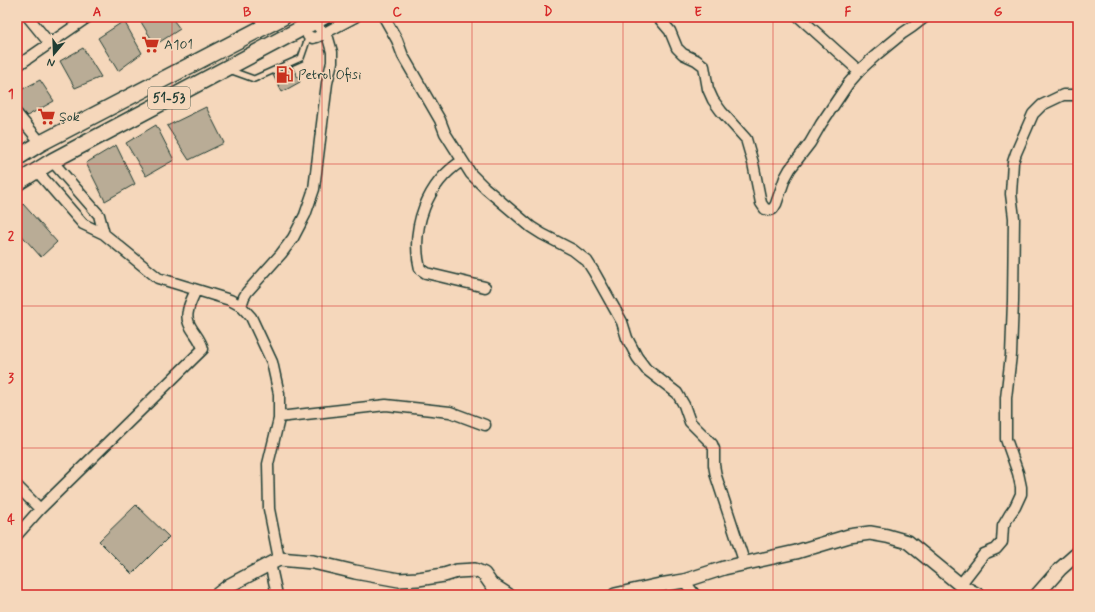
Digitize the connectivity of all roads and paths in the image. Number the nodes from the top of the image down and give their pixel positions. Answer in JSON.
{"nodes":[{"id":1,"x":28,"y":17,"type":"edge"},
{"id":2,"x":88,"y":17,"type":"edge"},
{"id":3,"x":283,"y":17,"type":"edge"},
{"id":4,"x":355,"y":17,"type":"edge"},
{"id":5,"x":384,"y":17,"type":"edge"},
{"id":6,"x":658,"y":17,"type":"edge"},
{"id":7,"x":799,"y":17,"type":"edge"},
{"id":8,"x":925,"y":17,"type":"edge"},
{"id":9,"x":262,"y":22,"type":"edge"},
{"id":10,"x":314,"y":24,"type":"edge"},
{"id":11,"x":324,"y":34,"type":"junction"},
{"id":12,"x":50,"y":44,"type":"junction"},
{"id":13,"x":17,"y":66,"type":"edge"},
{"id":14,"x":224,"y":69,"type":"junction"},
{"id":15,"x":859,"y":71,"type":"junction"},
{"id":16,"x":1078,"y":95,"type":"edge"},
{"id":17,"x":17,"y":114,"type":"edge"},
{"id":18,"x":41,"y":143,"type":"junction"},
{"id":19,"x":17,"y":158,"type":"edge"},
{"id":20,"x":52,"y":161,"type":"junction"},
{"id":21,"x":462,"y":161,"type":"junction"},
{"id":22,"x":36,"y":170,"type":"junction"},
{"id":23,"x":17,"y":183,"type":"edge"},
{"id":24,"x":104,"y":234,"type":"junction"},
{"id":25,"x":485,"y":288,"type":"dead end"},
{"id":26,"x":196,"y":290,"type":"junction"},
{"id":27,"x":241,"y":306,"type":"junction"},
{"id":28,"x":279,"y":417,"type":"junction"},
{"id":29,"x":484,"y":425,"type":"dead end"},
{"id":30,"x":17,"y":486,"type":"edge"},
{"id":31,"x":40,"y":509,"type":"junction"},
{"id":32,"x":17,"y":535,"type":"edge"},
{"id":33,"x":1078,"y":553,"type":"edge"},
{"id":34,"x":274,"y":561,"type":"junction"},
{"id":35,"x":745,"y":564,"type":"junction"},
{"id":36,"x":684,"y":581,"type":"junction"},
{"id":37,"x":960,"y":585,"type":"junction"},
{"id":38,"x":217,"y":595,"type":"edge"},
{"id":39,"x":277,"y":595,"type":"edge"},
{"id":40,"x":508,"y":595,"type":"edge"},
{"id":41,"x":615,"y":595,"type":"edge"},
{"id":42,"x":695,"y":595,"type":"edge"},
{"id":43,"x":978,"y":595,"type":"edge"},
{"id":44,"x":1037,"y":595,"type":"edge"}],
"edges":[{"from":1,"to":12,"type":"street"},
{"from":2,"to":12,"type":"street"},
{"from":3,"to":9,"type":"main road","number":"51-53"},
{"from":4,"to":11,"type":"street"},
{"from":5,"to":21,"type":"street"},
{"from":6,"to":15,"type":"street"},
{"from":7,"to":15,"type":"street"},
{"from":8,"to":15,"type":"street"},
{"from":9,"to":18,"type":"main road","number":"51-53"},
{"from":10,"to":11,"type":"street"},
{"from":10,"to":11,"type":"street"},
{"from":10,"to":14,"type":"main road","number":"51-53"},
{"from":10,"to":14,"type":"lane"},
{"from":11,"to":27,"type":"street"},
{"from":12,"to":13,"type":"street"},
{"from":14,"to":20,"type":"main road","number":"51-53"},
{"from":16,"to":37,"type":"street"},
{"from":17,"to":18,"type":"street"},
{"from":18,"to":19,"type":"main road","number":"51-53"},
{"from":20,"to":22,"type":"main road","number":"51-53"},
{"from":20,"to":24,"type":"street"},
{"from":21,"to":25,"type":"street"},
{"from":21,"to":35,"type":"street"},
{"from":22,"to":23,"type":"main road","number":"51-53"},
{"from":22,"to":24,"type":"street"},
{"from":24,"to":26,"type":"street"},
{"from":26,"to":27,"type":"street"},
{"from":26,"to":31,"type":"street"},
{"from":27,"to":28,"type":"street"},
{"from":28,"to":29,"type":"street"},
{"from":28,"to":34,"type":"street"},
{"from":30,"to":31,"type":"street"},
{"from":31,"to":32,"type":"street"},
{"from":33,"to":44,"type":"street"},
{"from":34,"to":38,"type":"street"},
{"from":34,"to":39,"type":"street"},
{"from":34,"to":40,"type":"street"},
{"from":35,"to":36,"type":"street"},
{"from":35,"to":37,"type":"street"},
{"from":36,"to":41,"type":"street"},
{"from":36,"to":42,"type":"street"},
{"from":37,"to":43,"type":"street"}]}
